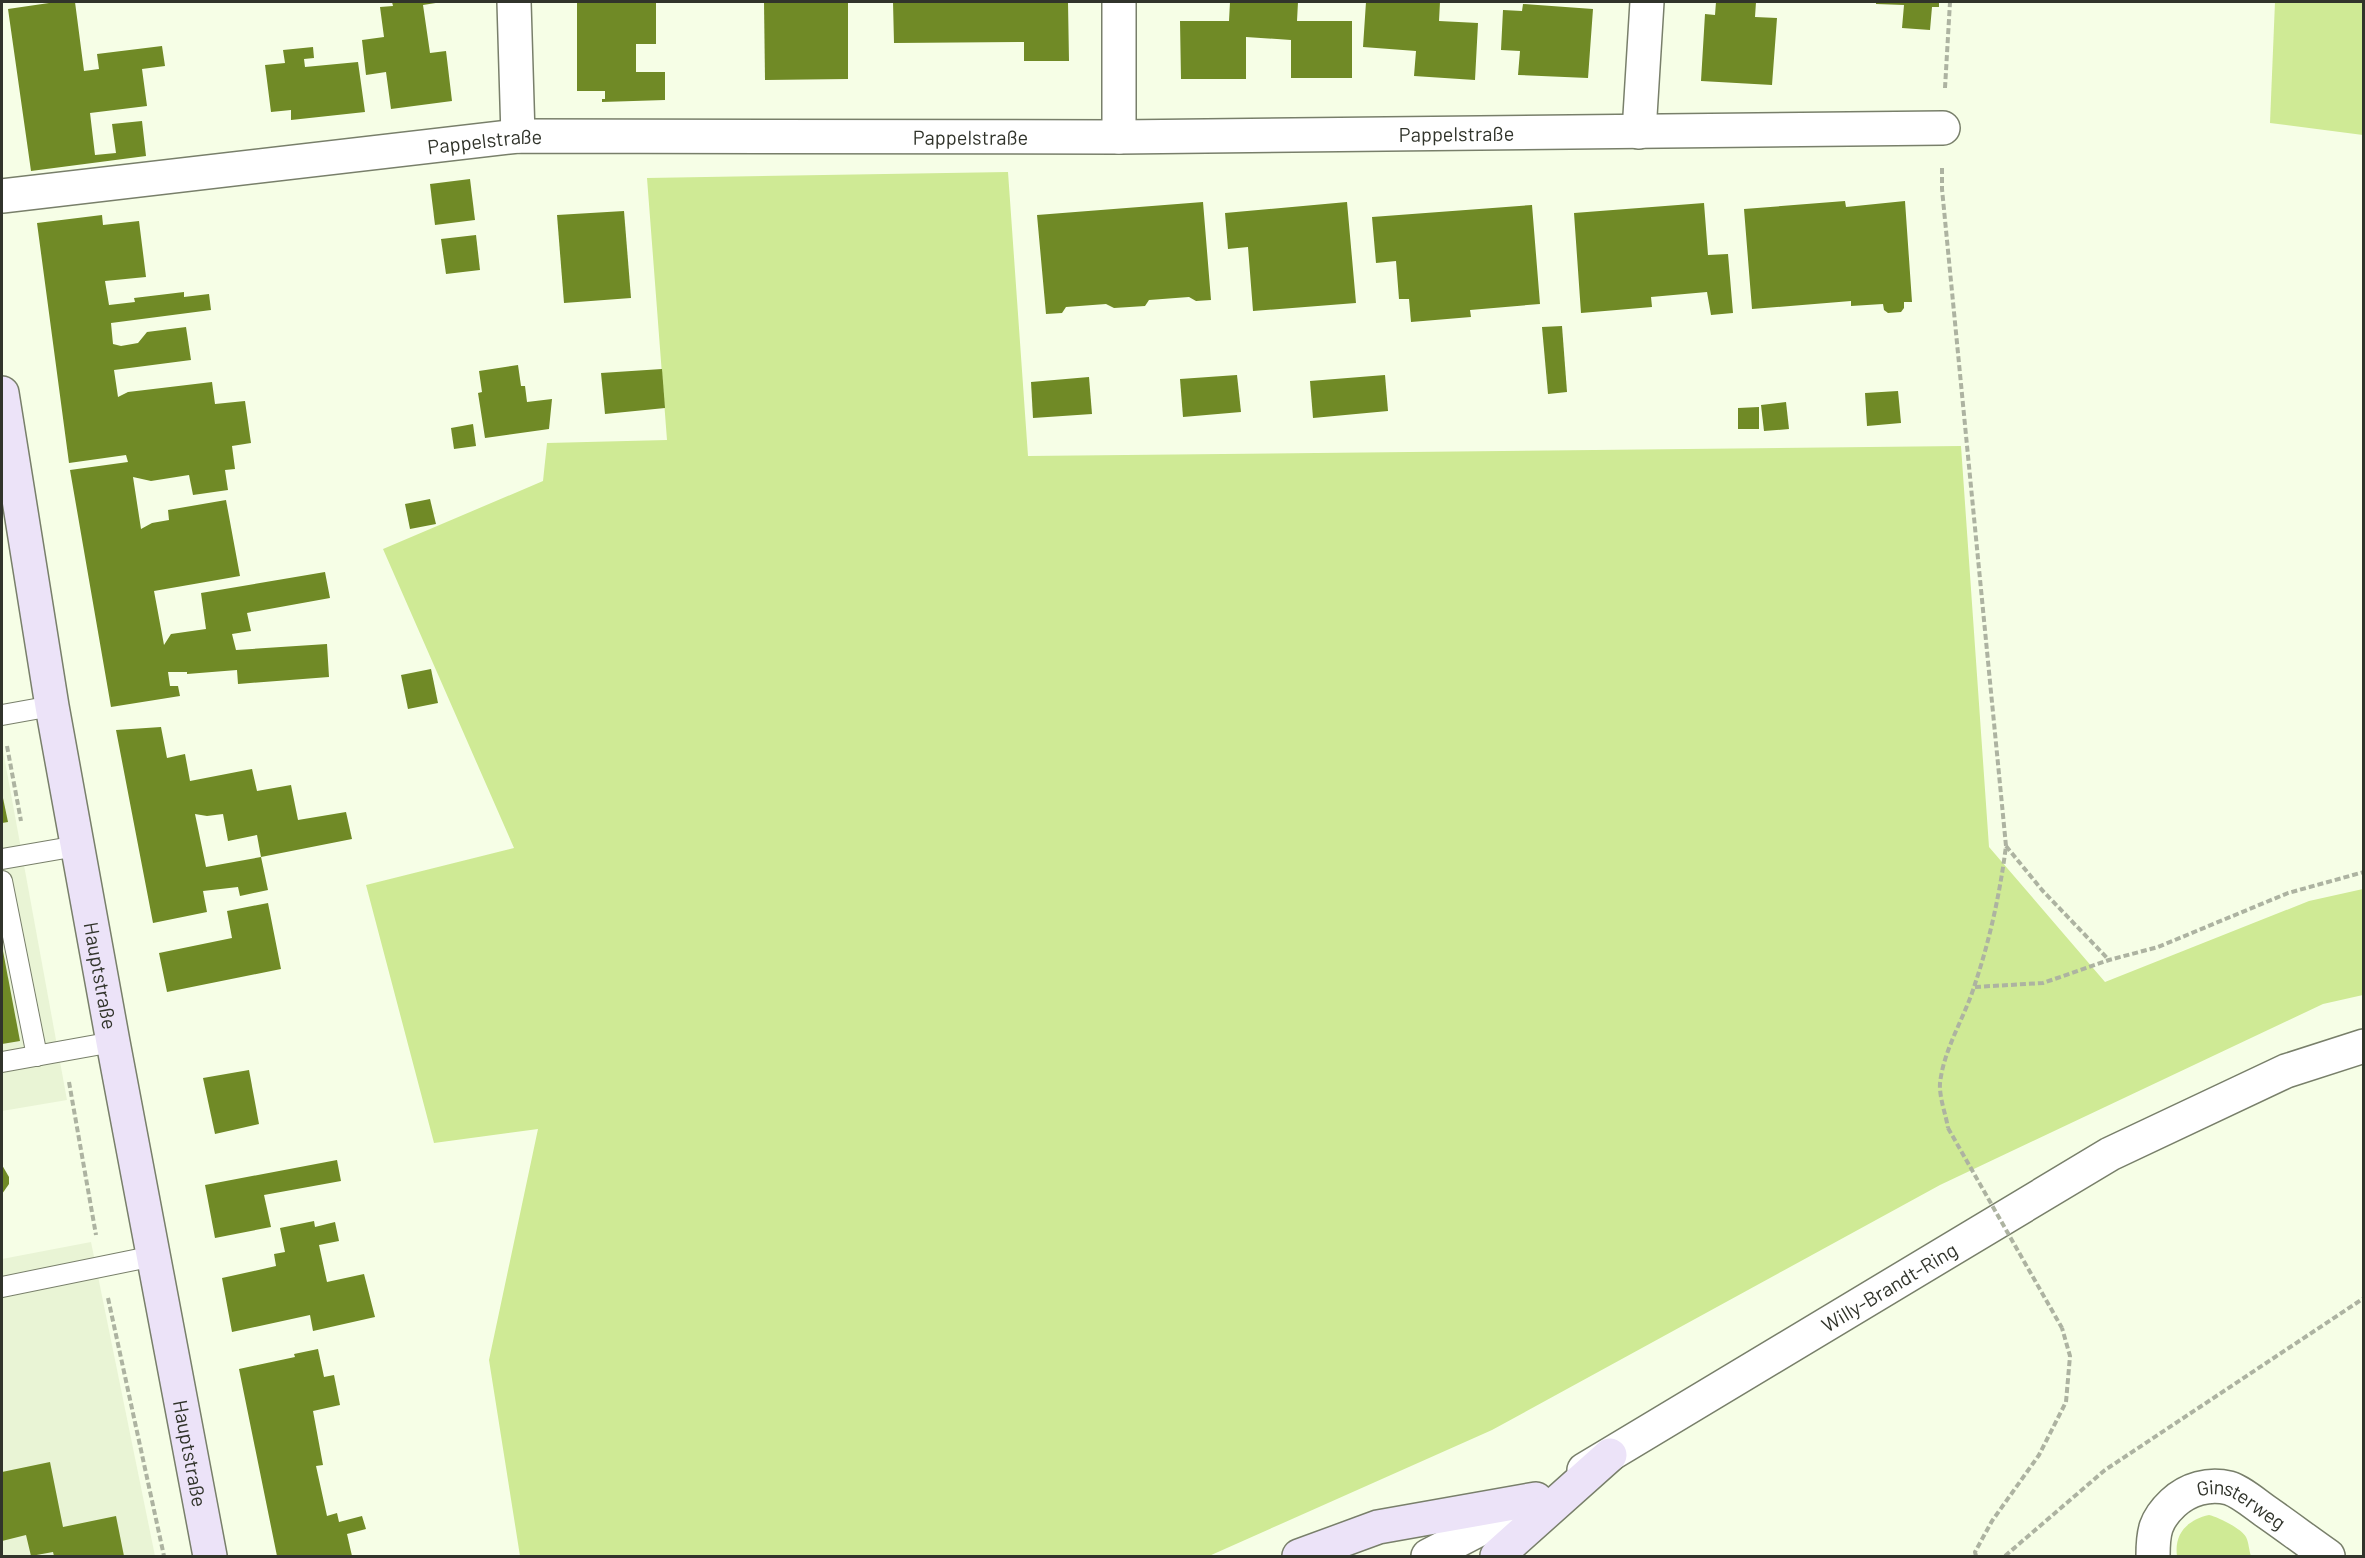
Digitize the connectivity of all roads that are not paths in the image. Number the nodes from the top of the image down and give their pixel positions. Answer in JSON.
{"nodes":[{"id":1,"x":514,"y":2,"type":"edge"},
{"id":2,"x":1119,"y":2,"type":"edge"},
{"id":3,"x":1647,"y":2,"type":"edge"},
{"id":4,"x":1943,"y":128,"type":"road end"},
{"id":5,"x":1639,"y":132,"type":"junction"},
{"id":6,"x":518,"y":136,"type":"junction"},
{"id":7,"x":1119,"y":137,"type":"junction"},
{"id":8,"x":2,"y":196,"type":"edge"},
{"id":9,"x":2,"y":393,"type":"edge"},
{"id":10,"x":11,"y":516,"type":"edge"},
{"id":11,"x":52,"y":706,"type":"junction"},
{"id":12,"x":2,"y":715,"type":"edge"},
{"id":13,"x":77,"y":846,"type":"junction"},
{"id":14,"x":2,"y":859,"type":"edge"},
{"id":15,"x":2,"y":881,"type":"edge"},
{"id":16,"x":113,"y":1042,"type":"junction"},
{"id":17,"x":2364,"y":1047,"type":"edge"},
{"id":18,"x":37,"y":1056,"type":"junction"},
{"id":19,"x":2,"y":1062,"type":"edge"},
{"id":20,"x":154,"y":1256,"type":"junction"},
{"id":21,"x":2,"y":1287,"type":"edge"},
{"id":22,"x":1610,"y":1455,"type":"junction"},
{"id":23,"x":1536,"y":1499,"type":"junction"},
{"id":24,"x":210,"y":1557,"type":"edge"},
{"id":25,"x":1299,"y":1557,"type":"edge"},
{"id":26,"x":1428,"y":1557,"type":"edge"},
{"id":27,"x":1497,"y":1557,"type":"edge"},
{"id":28,"x":2153,"y":1557,"type":"edge"},
{"id":29,"x":2328,"y":1557,"type":"edge"}],
"edges":[{"from":1,"to":6,"type":"street"},
{"from":2,"to":7,"type":"street"},
{"from":3,"to":5,"type":"street"},
{"from":4,"to":5,"type":"street","name":"Pappelstraße"},
{"from":5,"to":7,"type":"street","name":"Pappelstraße"},
{"from":6,"to":7,"type":"street","name":"Pappelstraße"},
{"from":6,"to":8,"type":"street","name":"Pappelstraße"},
{"from":9,"to":10,"type":"main road","name":"Hauptstraße"},
{"from":10,"to":11,"type":"main road","name":"Hauptstraße"},
{"from":11,"to":12,"type":"lane"},
{"from":11,"to":13,"type":"main road","name":"Hauptstraße"},
{"from":13,"to":14,"type":"lane"},
{"from":13,"to":16,"type":"main road","name":"Hauptstraße"},
{"from":15,"to":18,"type":"lane"},
{"from":16,"to":18,"type":"lane"},
{"from":16,"to":20,"type":"main road","name":"Hauptstraße"},
{"from":17,"to":22,"type":"street","name":"Willy-Brandt-Ring"},
{"from":18,"to":19,"type":"lane"},
{"from":20,"to":21,"type":"lane"},
{"from":20,"to":24,"type":"main road","name":"Hauptstraße"},
{"from":22,"to":23,"type":"street","name":"Willy-Brandt-Ring"},
{"from":22,"to":27,"type":"main road"},
{"from":23,"to":25,"type":"main road"},
{"from":23,"to":26,"type":"street","name":"Willy-Brandt-Ring"},
{"from":28,"to":29,"type":"street","name":"Ginsterweg"}]}
